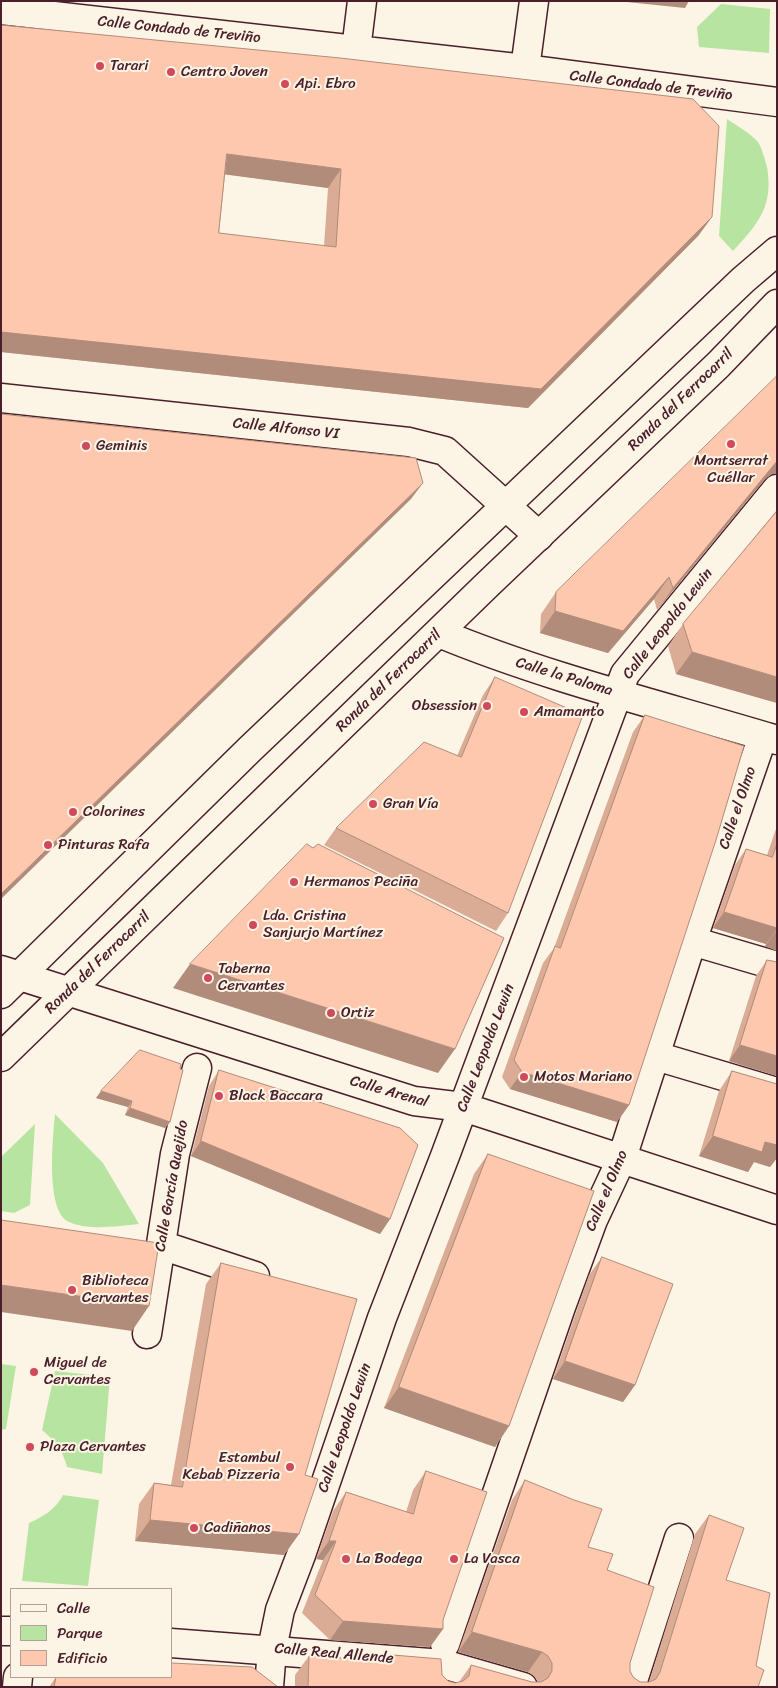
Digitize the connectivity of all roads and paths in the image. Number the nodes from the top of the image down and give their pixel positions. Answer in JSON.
{"nodes":[{"id":1,"x":362,"y":1,"type":"edge"},
{"id":2,"x":534,"y":1,"type":"edge"},
{"id":3,"x":1,"y":10,"type":"edge"},
{"id":4,"x":356,"y":50,"type":"junction"},
{"id":5,"x":525,"y":69,"type":"junction"},
{"id":6,"x":777,"y":102,"type":"edge"},
{"id":7,"x":777,"y":251,"type":"edge"},
{"id":8,"x":777,"y":304,"type":"edge"},
{"id":9,"x":1,"y":398,"type":"edge"},
{"id":10,"x":777,"y":489,"type":"edge"},
{"id":11,"x":504,"y":505,"type":"junction"},
{"id":12,"x":538,"y":536,"type":"junction"},
{"id":13,"x":439,"y":633,"type":"junction"},
{"id":14,"x":618,"y":694,"type":"junction"},
{"id":15,"x":770,"y":738,"type":"edge"},
{"id":16,"x":692,"y":941,"type":"junction"},
{"id":17,"x":777,"y":966,"type":"edge"},
{"id":18,"x":7,"y":979,"type":"edge"},
{"id":19,"x":69,"y":991,"type":"junction"},
{"id":20,"x":656,"y":1056,"type":"junction"},
{"id":21,"x":1,"y":1057,"type":"edge"},
{"id":22,"x":197,"y":1068,"type":"dead end"},
{"id":23,"x":777,"y":1092,"type":"edge"},
{"id":24,"x":463,"y":1108,"type":"junction"},
{"id":25,"x":622,"y":1158,"type":"junction"},
{"id":26,"x":777,"y":1210,"type":"edge"},
{"id":27,"x":161,"y":1245,"type":"junction"},
{"id":28,"x":282,"y":1285,"type":"edge"},
{"id":29,"x":147,"y":1334,"type":"edge"},
{"id":30,"x":679,"y":1538,"type":"dead end"},
{"id":31,"x":172,"y":1643,"type":"edge"},
{"id":32,"x":445,"y":1644,"type":"edge"},
{"id":33,"x":272,"y":1649,"type":"junction"},
{"id":34,"x":269,"y":1687,"type":"edge"},
{"id":35,"x":523,"y":1687,"type":"edge"},
{"id":36,"x":631,"y":1687,"type":"edge"}],
"edges":[{"from":1,"to":4,"type":"street"},
{"from":2,"to":5,"type":"street"},
{"from":3,"to":4,"type":"street","name":"Calle Condado de Treviño"},
{"from":4,"to":5,"type":"street","name":"Calle Condado de Treviño"},
{"from":5,"to":6,"type":"street","name":"Calle Condado de Treviño"},
{"from":7,"to":11,"type":"street"},
{"from":8,"to":12,"type":"street","name":"Ronda del Ferrocarril"},
{"from":9,"to":11,"type":"street","name":"Calle Alfonso VI"},
{"from":10,"to":14,"type":"street","name":"Calle Leopoldo Lewin"},
{"from":11,"to":12,"type":"street","name":"Calle Alfonso VI"},
{"from":11,"to":18,"type":"street"},
{"from":12,"to":13,"type":"street","name":"Ronda del Ferrocarril"},
{"from":13,"to":14,"type":"street","name":"Calle la Paloma"},
{"from":13,"to":19,"type":"street","name":"Ronda del Ferrocarril"},
{"from":14,"to":15,"type":"street","name":"Calle la Paloma"},
{"from":14,"to":24,"type":"street","name":"Calle Leopoldo Lewin"},
{"from":15,"to":16,"type":"street","name":"Calle el Olmo"},
{"from":16,"to":17,"type":"street"},
{"from":16,"to":20,"type":"street","name":"Calle el Olmo"},
{"from":18,"to":19,"type":"street","name":"Calle Arenal"},
{"from":19,"to":21,"type":"street","name":"Ronda del Ferrocarril"},
{"from":19,"to":24,"type":"street","name":"Calle Arenal"},
{"from":20,"to":23,"type":"street"},
{"from":20,"to":25,"type":"street","name":"Calle el Olmo"},
{"from":22,"to":27,"type":"street","name":"Calle García Quejido"},
{"from":24,"to":25,"type":"street","name":"Calle Arenal"},
{"from":24,"to":33,"type":"street","name":"Calle Leopoldo Lewin"},
{"from":25,"to":26,"type":"street","name":"Calle Arenal"},
{"from":25,"to":32,"type":"street","name":"Calle el Olmo"},
{"from":27,"to":28,"type":"street"},
{"from":27,"to":29,"type":"street","name":"Calle García Quejido"},
{"from":30,"to":36,"type":"street"},
{"from":31,"to":33,"type":"street","name":"Calle Real Allende"},
{"from":33,"to":34,"type":"street","name":"Calle Leopoldo Lewin"},
{"from":33,"to":35,"type":"street","name":"Calle Real Allende"}]}
